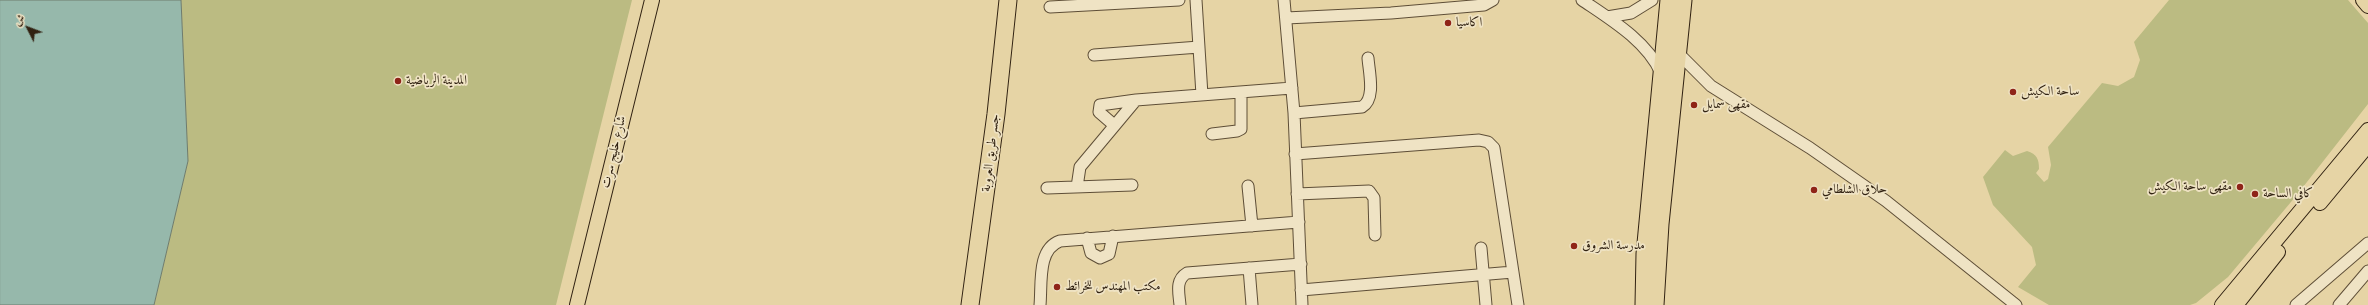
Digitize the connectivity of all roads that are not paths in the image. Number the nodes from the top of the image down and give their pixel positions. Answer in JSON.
{"nodes":[{"id":1,"x":652,"y":0,"type":"edge"},
{"id":2,"x":1008,"y":0,"type":"edge"},
{"id":3,"x":1179,"y":0,"type":"edge"},
{"id":4,"x":1196,"y":0,"type":"edge"},
{"id":5,"x":1284,"y":0,"type":"edge"},
{"id":6,"x":1494,"y":0,"type":"edge"},
{"id":7,"x":1582,"y":0,"type":"edge"},
{"id":8,"x":1652,"y":0,"type":"edge"},
{"id":9,"x":1669,"y":0,"type":"edge"},
{"id":10,"x":1684,"y":0,"type":"edge"},
{"id":11,"x":2363,"y":0,"type":"edge"},
{"id":12,"x":2368,"y":6,"type":"edge"},
{"id":13,"x":1050,"y":7,"type":"dead end"},
{"id":14,"x":1607,"y":17,"type":"junction"},
{"id":15,"x":1286,"y":18,"type":"junction"},
{"id":16,"x":1199,"y":47,"type":"junction"},
{"id":17,"x":1678,"y":54,"type":"junction"},
{"id":18,"x":1094,"y":55,"type":"dead end"},
{"id":19,"x":1368,"y":58,"type":"dead end"},
{"id":20,"x":1661,"y":75,"type":"junction"},
{"id":21,"x":1292,"y":88,"type":"junction"},
{"id":22,"x":1241,"y":92,"type":"junction"},
{"id":23,"x":1202,"y":94,"type":"junction"},
{"id":24,"x":1136,"y":100,"type":"junction"},
{"id":25,"x":1294,"y":113,"type":"junction"},
{"id":26,"x":1114,"y":126,"type":"junction"},
{"id":27,"x":2368,"y":130,"type":"edge"},
{"id":28,"x":1212,"y":134,"type":"dead end"},
{"id":29,"x":2368,"y":145,"type":"edge"},
{"id":30,"x":1295,"y":154,"type":"junction"},
{"id":31,"x":1132,"y":185,"type":"dead end"},
{"id":32,"x":1248,"y":186,"type":"dead end"},
{"id":33,"x":1076,"y":187,"type":"junction"},
{"id":34,"x":1047,"y":188,"type":"dead end"},
{"id":35,"x":1297,"y":194,"type":"junction"},
{"id":36,"x":1298,"y":222,"type":"junction"},
{"id":37,"x":1252,"y":226,"type":"junction"},
{"id":38,"x":1376,"y":235,"type":"dead end"},
{"id":39,"x":1112,"y":236,"type":"junction"},
{"id":40,"x":1088,"y":238,"type":"junction"},
{"id":41,"x":2367,"y":246,"type":"edge"},
{"id":42,"x":1481,"y":248,"type":"dead end"},
{"id":43,"x":1301,"y":264,"type":"junction"},
{"id":44,"x":1249,"y":268,"type":"junction"},
{"id":45,"x":2368,"y":271,"type":"edge"},
{"id":46,"x":1513,"y":272,"type":"junction"},
{"id":47,"x":1484,"y":274,"type":"junction"},
{"id":48,"x":1301,"y":290,"type":"junction"},
{"id":49,"x":1645,"y":302,"type":"edge"},
{"id":50,"x":577,"y":305,"type":"edge"},
{"id":51,"x":970,"y":305,"type":"edge"},
{"id":52,"x":1040,"y":305,"type":"edge"},
{"id":53,"x":1180,"y":305,"type":"edge"},
{"id":54,"x":1252,"y":305,"type":"edge"},
{"id":55,"x":1302,"y":305,"type":"edge"},
{"id":56,"x":1486,"y":305,"type":"edge"},
{"id":57,"x":1518,"y":305,"type":"edge"},
{"id":58,"x":2016,"y":305,"type":"edge"},
{"id":59,"x":2222,"y":305,"type":"edge"},
{"id":60,"x":2236,"y":305,"type":"edge"},
{"id":61,"x":2296,"y":305,"type":"edge"},
{"id":62,"x":2339,"y":305,"type":"edge"}],
"edges":[{"from":1,"to":50,"type":"main road","name":"شارع خليج سرت"},
{"from":2,"to":51,"type":"highway","name":"جسر طريق العروبة"},
{"from":3,"to":13,"type":"street"},
{"from":4,"to":16,"type":"street"},
{"from":5,"to":15,"type":"street"},
{"from":6,"to":15,"type":"street"},
{"from":7,"to":14,"type":"street"},
{"from":8,"to":14,"type":"street"},
{"from":9,"to":20,"type":"highway"},
{"from":10,"to":17,"type":"highway"},
{"from":11,"to":12,"type":"main road"},
{"from":14,"to":20,"type":"street"},
{"from":15,"to":21,"type":"street"},
{"from":16,"to":18,"type":"street"},
{"from":16,"to":23,"type":"street"},
{"from":17,"to":49,"type":"highway"},
{"from":17,"to":58,"type":"street"},
{"from":19,"to":25,"type":"street"},
{"from":20,"to":49,"type":"highway"},
{"from":21,"to":22,"type":"street"},
{"from":21,"to":25,"type":"street"},
{"from":22,"to":23,"type":"street"},
{"from":22,"to":28,"type":"street"},
{"from":23,"to":24,"type":"street"},
{"from":24,"to":26,"type":"street"},
{"from":24,"to":26,"type":"street"},
{"from":25,"to":30,"type":"street"},
{"from":26,"to":33,"type":"street"},
{"from":27,"to":59,"type":"main road"},
{"from":29,"to":60,"type":"main road"},
{"from":30,"to":35,"type":"street"},
{"from":30,"to":46,"type":"street"},
{"from":31,"to":33,"type":"street"},
{"from":32,"to":37,"type":"street"},
{"from":33,"to":34,"type":"street"},
{"from":35,"to":36,"type":"street"},
{"from":35,"to":38,"type":"street"},
{"from":36,"to":37,"type":"street"},
{"from":36,"to":43,"type":"street"},
{"from":37,"to":39,"type":"street"},
{"from":39,"to":40,"type":"street"},
{"from":39,"to":40,"type":"street"},
{"from":40,"to":52,"type":"street"},
{"from":41,"to":61,"type":"street"},
{"from":42,"to":47,"type":"street"},
{"from":43,"to":44,"type":"street"},
{"from":43,"to":48,"type":"street"},
{"from":44,"to":53,"type":"street"},
{"from":44,"to":54,"type":"street"},
{"from":45,"to":62,"type":"street"},
{"from":46,"to":47,"type":"street"},
{"from":46,"to":57,"type":"street"},
{"from":47,"to":48,"type":"street"},
{"from":47,"to":56,"type":"street"},
{"from":48,"to":55,"type":"street"}]}
